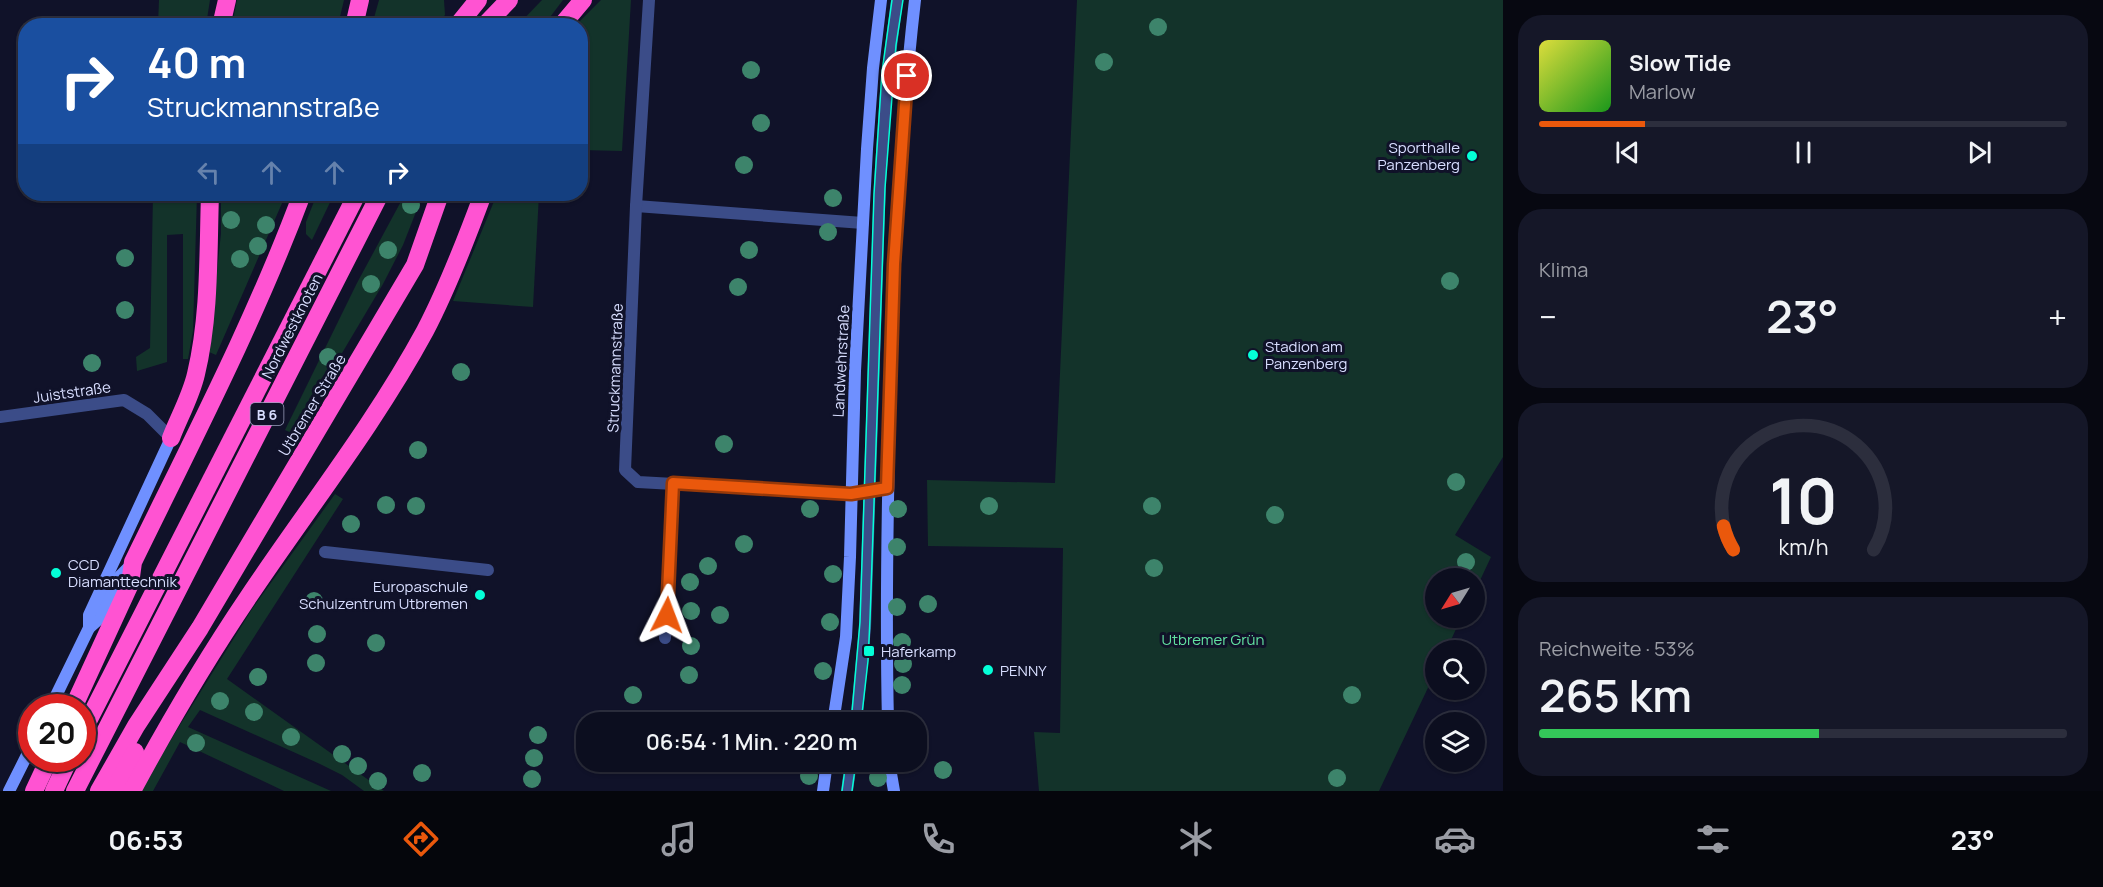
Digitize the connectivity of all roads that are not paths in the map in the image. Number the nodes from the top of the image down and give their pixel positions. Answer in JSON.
{"nodes":[{"id":1,"x":227,"y":0,"type":"edge"},
{"id":2,"x":360,"y":0,"type":"edge"},
{"id":3,"x":461,"y":0,"type":"edge"},
{"id":4,"x":478,"y":0,"type":"edge"},
{"id":5,"x":509,"y":0,"type":"edge"},
{"id":6,"x":583,"y":0,"type":"edge"},
{"id":7,"x":649,"y":0,"type":"edge"},
{"id":8,"x":881,"y":0,"type":"edge"},
{"id":9,"x":897,"y":0,"type":"edge"},
{"id":10,"x":915,"y":0,"type":"edge"},
{"id":11,"x":223,"y":18,"type":"edge"},
{"id":12,"x":356,"y":18,"type":"edge"},
{"id":13,"x":460,"y":18,"type":"edge"},
{"id":14,"x":465,"y":18,"type":"edge"},
{"id":15,"x":492,"y":18,"type":"edge"},
{"id":16,"x":568,"y":18,"type":"edge"},
{"id":17,"x":210,"y":201,"type":"edge"},
{"id":18,"x":299,"y":201,"type":"edge"},
{"id":19,"x":353,"y":201,"type":"edge"},
{"id":20,"x":376,"y":201,"type":"edge"},
{"id":21,"x":438,"y":201,"type":"edge"},
{"id":22,"x":480,"y":201,"type":"edge"},
{"id":23,"x":636,"y":206,"type":"junction"},
{"id":24,"x":863,"y":222,"type":"junction"},
{"id":25,"x":0,"y":417,"type":"edge"},
{"id":26,"x":171,"y":438,"type":"junction"},
{"id":27,"x":673,"y":483,"type":"junction"},
{"id":28,"x":887,"y":488,"type":"junction"},
{"id":29,"x":870,"y":491,"type":"junction"},
{"id":30,"x":851,"y":494,"type":"junction"},
{"id":31,"x":325,"y":552,"type":"dead end"},
{"id":32,"x":134,"y":562,"type":"junction"},
{"id":33,"x":488,"y":570,"type":"dead end"},
{"id":34,"x":89,"y":628,"type":"junction"},
{"id":35,"x":200,"y":628,"type":"junction"},
{"id":36,"x":666,"y":638,"type":"dead end"},
{"id":37,"x":57,"y":694,"type":"edge"},
{"id":38,"x":79,"y":694,"type":"edge"},
{"id":39,"x":96,"y":706,"type":"edge"},
{"id":40,"x":835,"y":712,"type":"edge"},
{"id":41,"x":857,"y":712,"type":"edge"},
{"id":42,"x":888,"y":712,"type":"edge"},
{"id":43,"x":18,"y":772,"type":"edge"},
{"id":44,"x":43,"y":772,"type":"edge"},
{"id":45,"x":63,"y":772,"type":"edge"},
{"id":46,"x":826,"y":772,"type":"edge"},
{"id":47,"x":850,"y":772,"type":"edge"},
{"id":48,"x":889,"y":772,"type":"edge"},
{"id":49,"x":9,"y":791,"type":"edge"},
{"id":50,"x":34,"y":791,"type":"edge"},
{"id":51,"x":54,"y":791,"type":"edge"},
{"id":52,"x":75,"y":791,"type":"edge"},
{"id":53,"x":99,"y":791,"type":"edge"},
{"id":54,"x":114,"y":791,"type":"edge"},
{"id":55,"x":132,"y":791,"type":"edge"},
{"id":56,"x":823,"y":791,"type":"edge"},
{"id":57,"x":847,"y":791,"type":"edge"},
{"id":58,"x":894,"y":791,"type":"edge"}],
"edges":[{"from":1,"to":11,"type":"highway"},
{"from":2,"to":12,"type":"highway"},
{"from":3,"to":13,"type":"highway"},
{"from":4,"to":14,"type":"highway"},
{"from":5,"to":15,"type":"highway"},
{"from":6,"to":16,"type":"highway"},
{"from":7,"to":23,"type":"street","name":"Struckmannstraße"},
{"from":8,"to":24,"type":"street","name":"Landwehrstraße"},
{"from":9,"to":29,"type":"street"},
{"from":10,"to":28,"type":"street"},
{"from":17,"to":26,"type":"highway"},
{"from":18,"to":32,"type":"highway"},
{"from":19,"to":39,"type":"highway","name":"Nordwestknoten","number":"B 6"},
{"from":20,"to":52,"type":"highway","name":"Nordwestknoten","number":"B 6"},
{"from":21,"to":35,"type":"highway","name":"Utbremer Straße"},
{"from":22,"to":55,"type":"highway"},
{"from":23,"to":24,"type":"street"},
{"from":23,"to":27,"type":"street","name":"Struckmannstraße"},
{"from":24,"to":30,"type":"street","name":"Landwehrstraße"},
{"from":25,"to":26,"type":"street","name":"Juiststraße"},
{"from":26,"to":34,"type":"street"},
{"from":27,"to":30,"type":"street","name":"Struckmannstraße"},
{"from":27,"to":36,"type":"street"},
{"from":28,"to":29,"type":"street","name":"Struckmannstraße"},
{"from":28,"to":42,"type":"street"},
{"from":29,"to":30,"type":"street","name":"Struckmannstraße"},
{"from":29,"to":41,"type":"street"},
{"from":30,"to":40,"type":"street","name":"Landwehrstraße"},
{"from":31,"to":33,"type":"street"},
{"from":32,"to":34,"type":"street"},
{"from":32,"to":38,"type":"highway"},
{"from":34,"to":37,"type":"street"},
{"from":35,"to":53,"type":"highway"},
{"from":35,"to":54,"type":"highway"},
{"from":43,"to":49,"type":"street"},
{"from":44,"to":50,"type":"highway"},
{"from":45,"to":51,"type":"highway"},
{"from":46,"to":56,"type":"street"},
{"from":47,"to":57,"type":"street"},
{"from":48,"to":58,"type":"street"}]}
